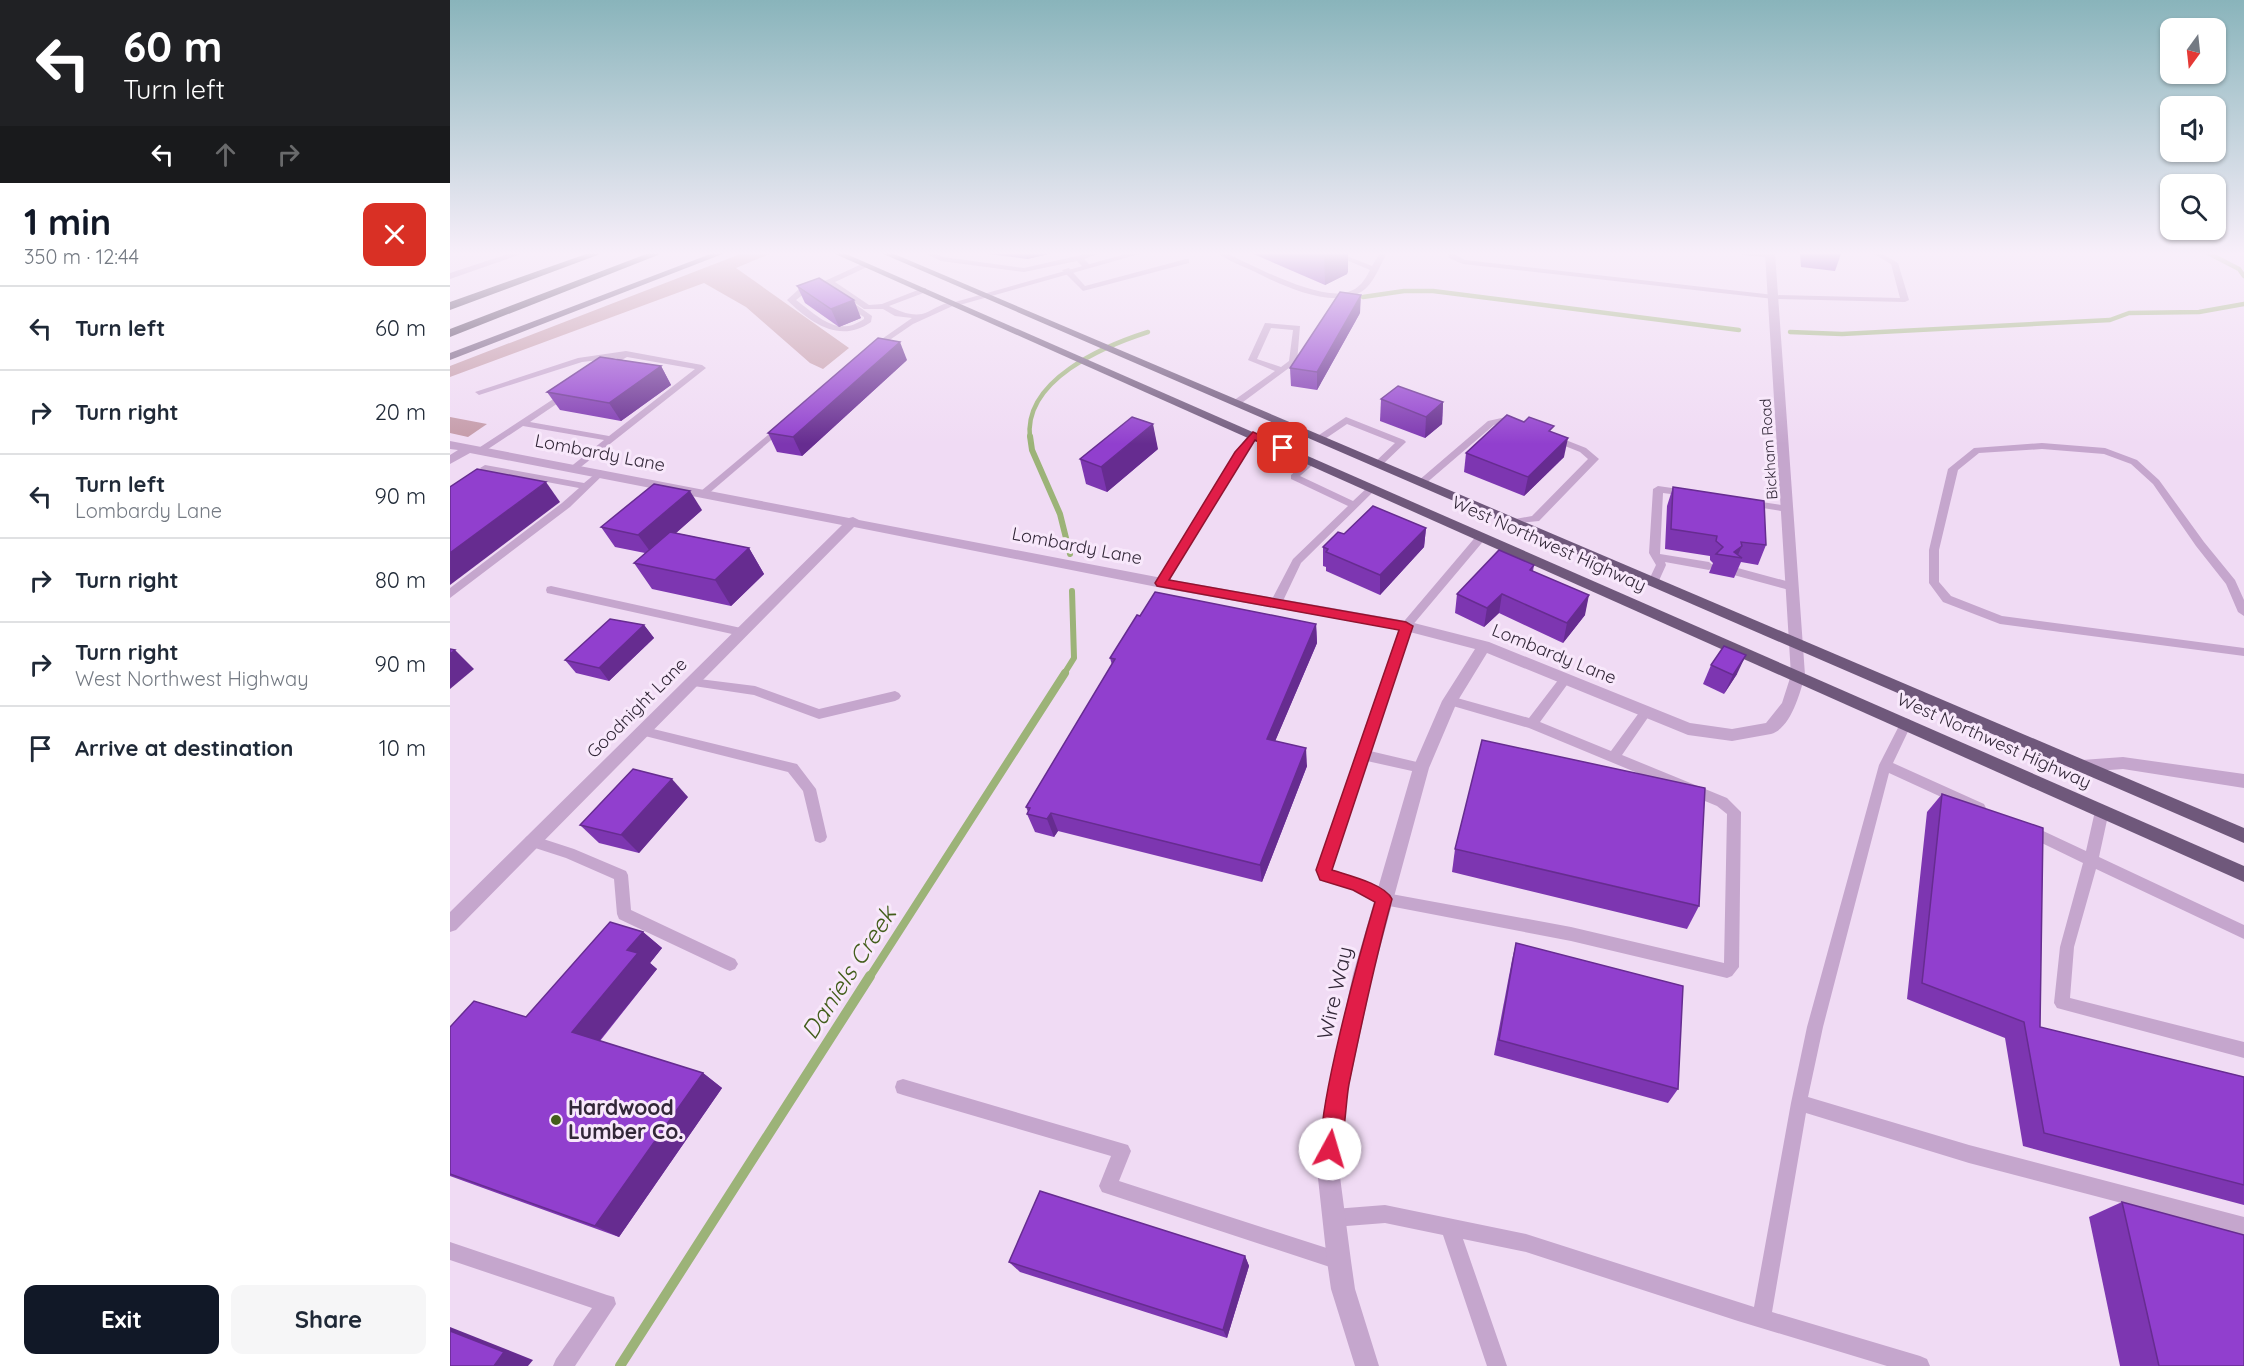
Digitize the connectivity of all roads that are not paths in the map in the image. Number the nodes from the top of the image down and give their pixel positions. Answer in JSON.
{"nodes":[{"id":1,"x":492,"y":317,"type":"edge"},
{"id":2,"x":554,"y":317,"type":"edge"},
{"id":3,"x":815,"y":317,"type":"edge"},
{"id":4,"x":868,"y":317,"type":"edge"},
{"id":5,"x":871,"y":317,"type":"edge"},
{"id":6,"x":921,"y":317,"type":"edge"},
{"id":7,"x":982,"y":317,"type":"edge"},
{"id":8,"x":1034,"y":317,"type":"edge"},
{"id":9,"x":1775,"y":317,"type":"edge"},
{"id":10,"x":868,"y":320,"type":"junction"},
{"id":11,"x":450,"y":333,"type":"edge"},
{"id":12,"x":868,"y":353,"type":"edge"},
{"id":13,"x":626,"y":354,"type":"junction"},
{"id":14,"x":450,"y":357,"type":"edge"},
{"id":15,"x":609,"y":365,"type":"edge"},
{"id":16,"x":1281,"y":370,"type":"junction"},
{"id":17,"x":479,"y":393,"type":"dead end"},
{"id":18,"x":558,"y":399,"type":"edge"},
{"id":19,"x":1236,"y":404,"type":"junction"},
{"id":20,"x":521,"y":423,"type":"junction"},
{"id":21,"x":786,"y":423,"type":"edge"},
{"id":22,"x":1528,"y":429,"type":"edge"},
{"id":23,"x":1539,"y":433,"type":"edge"},
{"id":24,"x":1253,"y":435,"type":"junction"},
{"id":25,"x":612,"y":439,"type":"junction"},
{"id":26,"x":1319,"y":439,"type":"junction"},
{"id":27,"x":450,"y":445,"type":"edge"},
{"id":28,"x":473,"y":450,"type":"junction"},
{"id":29,"x":502,"y":455,"type":"junction"},
{"id":30,"x":1298,"y":455,"type":"junction"},
{"id":31,"x":450,"y":460,"type":"edge"},
{"id":32,"x":1312,"y":461,"type":"junction"},
{"id":33,"x":1378,"y":464,"type":"junction"},
{"id":34,"x":574,"y":468,"type":"junction"},
{"id":35,"x":600,"y":473,"type":"junction"},
{"id":36,"x":1421,"y":483,"type":"junction"},
{"id":37,"x":586,"y":486,"type":"junction"},
{"id":38,"x":1372,"y":488,"type":"junction"},
{"id":39,"x":704,"y":493,"type":"junction"},
{"id":40,"x":1701,"y":495,"type":"edge"},
{"id":41,"x":1734,"y":500,"type":"edge"},
{"id":42,"x":1354,"y":505,"type":"junction"},
{"id":43,"x":1788,"y":509,"type":"junction"},
{"id":44,"x":853,"y":521,"type":"junction"},
{"id":45,"x":1514,"y":522,"type":"junction"},
{"id":46,"x":1489,"y":539,"type":"junction"},
{"id":47,"x":1656,"y":557,"type":"junction"},
{"id":48,"x":1709,"y":566,"type":"dead end"},
{"id":49,"x":1734,"y":571,"type":"edge"},
{"id":50,"x":1653,"y":582,"type":"junction"},
{"id":51,"x":1162,"y":583,"type":"junction"},
{"id":52,"x":1793,"y":586,"type":"junction"},
{"id":53,"x":551,"y":590,"type":"dead end"},
{"id":54,"x":450,"y":594,"type":"edge"},
{"id":55,"x":1276,"y":603,"type":"junction"},
{"id":56,"x":2244,"y":612,"type":"edge"},
{"id":57,"x":1406,"y":626,"type":"junction"},
{"id":58,"x":741,"y":632,"type":"junction"},
{"id":59,"x":1797,"y":643,"type":"junction"},
{"id":60,"x":1484,"y":646,"type":"junction"},
{"id":61,"x":2244,"y":652,"type":"edge"},
{"id":62,"x":1798,"y":675,"type":"junction"},
{"id":63,"x":1566,"y":678,"type":"junction"},
{"id":64,"x":691,"y":682,"type":"junction"},
{"id":65,"x":896,"y":696,"type":"dead end"},
{"id":66,"x":1450,"y":701,"type":"junction"},
{"id":67,"x":1645,"y":713,"type":"junction"},
{"id":68,"x":1906,"y":723,"type":"junction"},
{"id":69,"x":1532,"y":724,"type":"junction"},
{"id":70,"x":641,"y":731,"type":"junction"},
{"id":71,"x":1364,"y":755,"type":"junction"},
{"id":72,"x":1613,"y":757,"type":"junction"},
{"id":73,"x":1885,"y":765,"type":"junction"},
{"id":74,"x":2082,"y":766,"type":"junction"},
{"id":75,"x":1422,"y":768,"type":"junction"},
{"id":76,"x":2244,"y":780,"type":"edge"},
{"id":77,"x":2102,"y":811,"type":"junction"},
{"id":78,"x":1993,"y":814,"type":"edge"},
{"id":79,"x":2014,"y":824,"type":"edge"},
{"id":80,"x":2244,"y":836,"type":"edge"},
{"id":81,"x":820,"y":837,"type":"dead end"},
{"id":82,"x":531,"y":841,"type":"junction"},
{"id":83,"x":2090,"y":859,"type":"junction"},
{"id":84,"x":2244,"y":874,"type":"edge"},
{"id":85,"x":1384,"y":899,"type":"junction"},
{"id":86,"x":450,"y":924,"type":"edge"},
{"id":87,"x":2244,"y":932,"type":"edge"},
{"id":88,"x":730,"y":964,"type":"dead end"},
{"id":89,"x":2244,"y":1050,"type":"edge"},
{"id":90,"x":903,"y":1087,"type":"dead end"},
{"id":91,"x":1799,"y":1103,"type":"junction"},
{"id":92,"x":1334,"y":1218,"type":"junction"},
{"id":93,"x":2244,"y":1226,"type":"edge"},
{"id":94,"x":1450,"y":1228,"type":"junction"},
{"id":95,"x":450,"y":1251,"type":"edge"},
{"id":96,"x":1339,"y":1261,"type":"junction"},
{"id":97,"x":1761,"y":1319,"type":"junction"},
{"id":98,"x":562,"y":1366,"type":"edge"},
{"id":99,"x":1367,"y":1366,"type":"edge"},
{"id":100,"x":1497,"y":1366,"type":"edge"},
{"id":101,"x":1920,"y":1366,"type":"edge"}],
"edges":[{"from":1,"to":11,"type":"highway"},
{"from":2,"to":14,"type":"main road"},
{"from":3,"to":10,"type":"lane"},
{"from":4,"to":10,"type":"lane"},
{"from":5,"to":10,"type":"lane"},
{"from":6,"to":12,"type":"lane"},
{"from":7,"to":24,"type":"main road","name":"West Northwest Highway"},
{"from":8,"to":19,"type":"main road","name":"West Northwest Highway"},
{"from":9,"to":43,"type":"street","name":"Bickham Road"},
{"from":13,"to":15,"type":"lane"},
{"from":13,"to":17,"type":"lane"},
{"from":13,"to":25,"type":"lane"},
{"from":16,"to":16,"type":"lane"},
{"from":16,"to":19,"type":"lane"},
{"from":18,"to":20,"type":"lane"},
{"from":19,"to":26,"type":"main road","name":"West Northwest Highway"},
{"from":20,"to":25,"type":"lane"},
{"from":20,"to":28,"type":"lane"},
{"from":21,"to":39,"type":"lane"},
{"from":22,"to":36,"type":"lane"},
{"from":23,"to":45,"type":"lane"},
{"from":24,"to":30,"type":"main road","name":"West Northwest Highway"},
{"from":24,"to":51,"type":"lane"},
{"from":25,"to":34,"type":"lane"},
{"from":26,"to":30,"type":"main road"},
{"from":26,"to":33,"type":"main road","name":"West Northwest Highway"},
{"from":26,"to":33,"type":"lane"},
{"from":27,"to":28,"type":"street","name":"Lombardy Lane"},
{"from":28,"to":29,"type":"street","name":"Lombardy Lane"},
{"from":28,"to":31,"type":"street"},
{"from":29,"to":34,"type":"street","name":"Lombardy Lane"},
{"from":29,"to":37,"type":"lane"},
{"from":30,"to":32,"type":"main road","name":"West Northwest Highway"},
{"from":32,"to":38,"type":"main road","name":"West Northwest Highway"},
{"from":32,"to":42,"type":"lane"},
{"from":33,"to":36,"type":"main road","name":"West Northwest Highway"},
{"from":34,"to":35,"type":"street","name":"Lombardy Lane"},
{"from":35,"to":37,"type":"lane"},
{"from":35,"to":39,"type":"street","name":"Lombardy Lane"},
{"from":36,"to":45,"type":"main road","name":"West Northwest Highway"},
{"from":37,"to":54,"type":"lane"},
{"from":38,"to":42,"type":"lane"},
{"from":38,"to":46,"type":"main road","name":"West Northwest Highway"},
{"from":39,"to":44,"type":"street","name":"Lombardy Lane"},
{"from":40,"to":47,"type":"lane"},
{"from":41,"to":43,"type":"lane"},
{"from":42,"to":55,"type":"lane"},
{"from":43,"to":52,"type":"street","name":"Bickham Road"},
{"from":44,"to":51,"type":"street","name":"Lombardy Lane"},
{"from":44,"to":58,"type":"street","name":"Goodnight Lane"},
{"from":45,"to":46,"type":"main road"},
{"from":45,"to":50,"type":"main road","name":"West Northwest Highway"},
{"from":46,"to":57,"type":"lane"},
{"from":46,"to":62,"type":"main road","name":"West Northwest Highway"},
{"from":47,"to":48,"type":"lane"},
{"from":47,"to":50,"type":"lane"},
{"from":49,"to":52,"type":"lane"},
{"from":50,"to":59,"type":"main road","name":"West Northwest Highway"},
{"from":51,"to":55,"type":"street","name":"Lombardy Lane"},
{"from":52,"to":59,"type":"street","name":"Bickham Road"},
{"from":53,"to":58,"type":"lane"},
{"from":55,"to":57,"type":"street","name":"Lombardy Lane"},
{"from":56,"to":61,"type":"lane"},
{"from":57,"to":60,"type":"street","name":"Lombardy Lane"},
{"from":57,"to":71,"type":"lane"},
{"from":58,"to":64,"type":"street","name":"Goodnight Lane"},
{"from":59,"to":62,"type":"street","name":"Lombardy Lane"},
{"from":59,"to":74,"type":"main road","name":"West Northwest Highway"},
{"from":60,"to":63,"type":"street","name":"Lombardy Lane"},
{"from":60,"to":66,"type":"street","name":"Wire Way"},
{"from":62,"to":67,"type":"street","name":"Lombardy Lane"},
{"from":62,"to":68,"type":"main road","name":"West Northwest Highway"},
{"from":63,"to":67,"type":"street","name":"Lombardy Lane"},
{"from":63,"to":69,"type":"lane"},
{"from":64,"to":65,"type":"lane"},
{"from":64,"to":70,"type":"street","name":"Goodnight Lane"},
{"from":66,"to":69,"type":"lane"},
{"from":66,"to":75,"type":"street","name":"Wire Way"},
{"from":67,"to":72,"type":"lane"},
{"from":68,"to":73,"type":"lane"},
{"from":68,"to":77,"type":"main road","name":"West Northwest Highway"},
{"from":69,"to":72,"type":"lane"},
{"from":70,"to":81,"type":"lane"},
{"from":70,"to":82,"type":"street","name":"Goodnight Lane"},
{"from":71,"to":75,"type":"lane"},
{"from":71,"to":85,"type":"lane"},
{"from":72,"to":85,"type":"lane"},
{"from":73,"to":78,"type":"lane"},
{"from":73,"to":91,"type":"lane"},
{"from":74,"to":76,"type":"street"},
{"from":74,"to":80,"type":"main road","name":"West Northwest Highway"},
{"from":75,"to":85,"type":"street","name":"Wire Way"},
{"from":77,"to":83,"type":"lane"},
{"from":77,"to":84,"type":"main road","name":"West Northwest Highway"},
{"from":79,"to":83,"type":"lane"},
{"from":82,"to":86,"type":"street","name":"Goodnight Lane"},
{"from":82,"to":88,"type":"lane"},
{"from":83,"to":87,"type":"lane"},
{"from":83,"to":89,"type":"lane"},
{"from":85,"to":92,"type":"street","name":"Wire Way"},
{"from":90,"to":96,"type":"lane"},
{"from":91,"to":93,"type":"lane"},
{"from":91,"to":97,"type":"lane"},
{"from":92,"to":94,"type":"lane"},
{"from":92,"to":96,"type":"street","name":"Wire Way"},
{"from":94,"to":97,"type":"lane"},
{"from":94,"to":100,"type":"lane"},
{"from":95,"to":98,"type":"lane"},
{"from":96,"to":99,"type":"street","name":"Wire Way"},
{"from":97,"to":101,"type":"lane"}]}
